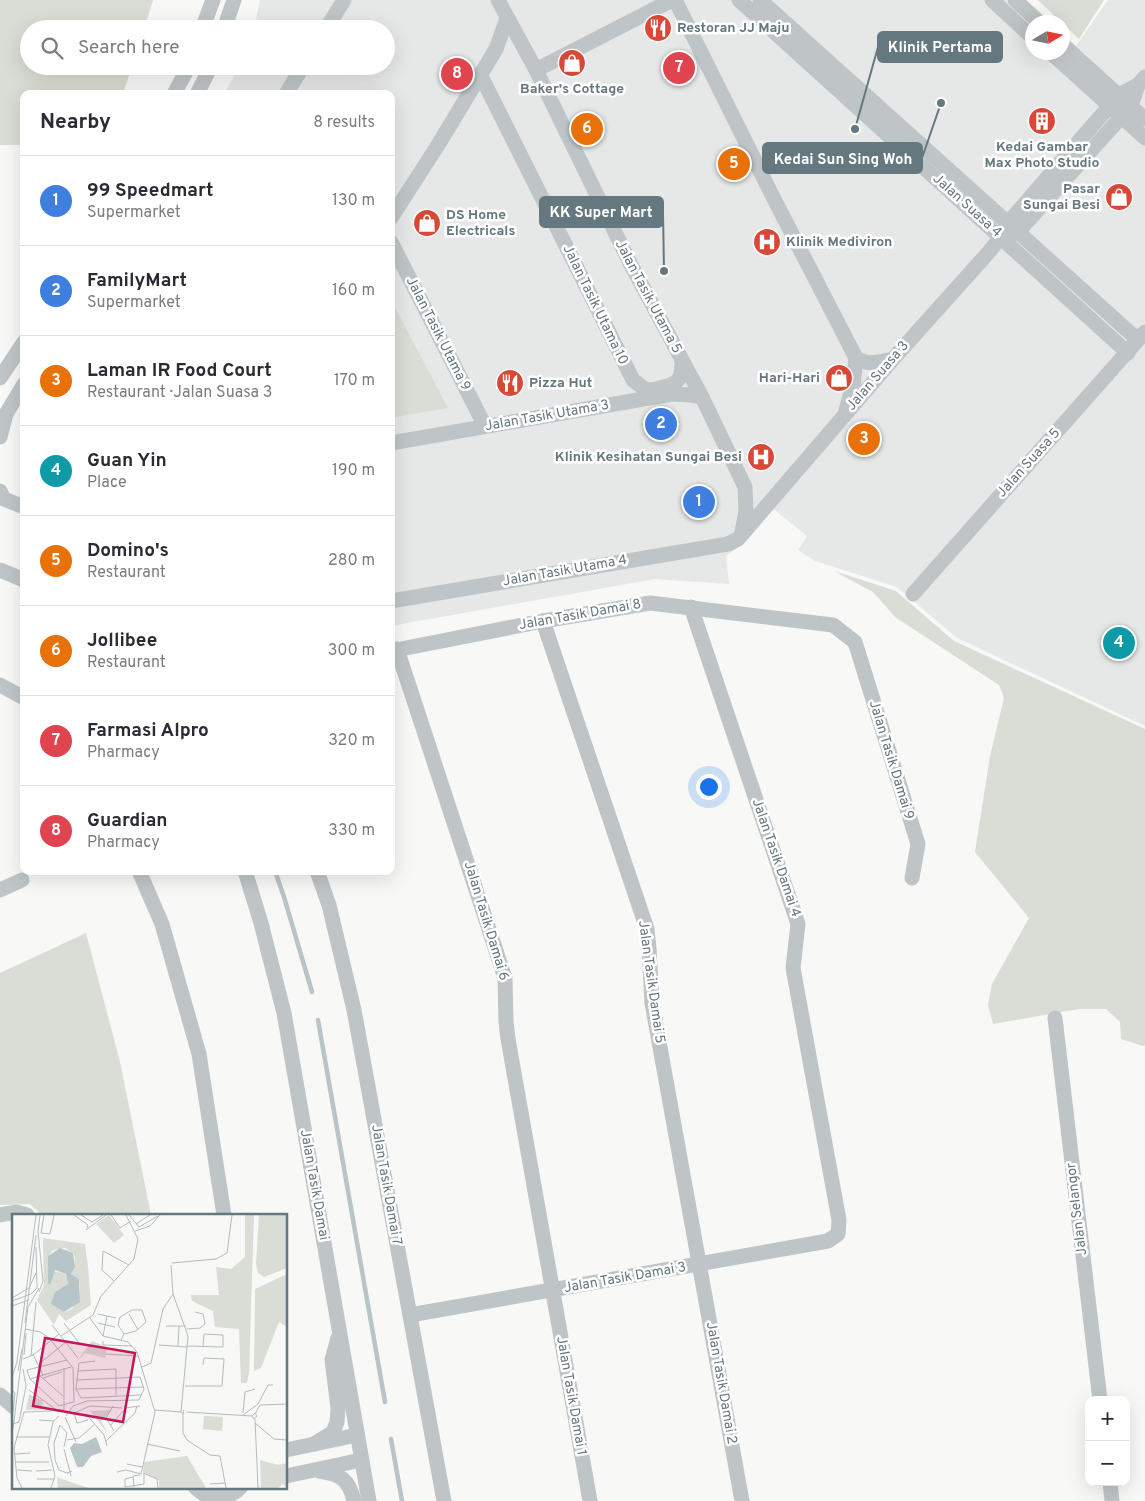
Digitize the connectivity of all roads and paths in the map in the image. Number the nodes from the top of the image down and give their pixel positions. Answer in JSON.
{"nodes":[{"id":1,"x":213,"y":0,"type":"edge"},
{"id":2,"x":234,"y":0,"type":"edge"},
{"id":3,"x":344,"y":0,"type":"edge"},
{"id":4,"x":498,"y":0,"type":"edge"},
{"id":5,"x":674,"y":0,"type":"edge"},
{"id":6,"x":739,"y":0,"type":"edge"},
{"id":7,"x":760,"y":0,"type":"edge"},
{"id":8,"x":992,"y":0,"type":"edge"},
{"id":9,"x":1015,"y":0,"type":"edge"},
{"id":10,"x":1031,"y":15,"type":"edge"},
{"id":11,"x":507,"y":18,"type":"junction"},
{"id":12,"x":205,"y":20,"type":"edge"},
{"id":13,"x":227,"y":20,"type":"edge"},
{"id":14,"x":332,"y":20,"type":"edge"},
{"id":15,"x":1025,"y":30,"type":"edge"},
{"id":16,"x":496,"y":49,"type":"junction"},
{"id":17,"x":523,"y":49,"type":"junction"},
{"id":18,"x":1070,"y":53,"type":"edge"},
{"id":19,"x":1061,"y":60,"type":"edge"},
{"id":20,"x":536,"y":70,"type":"junction"},
{"id":21,"x":480,"y":74,"type":"junction"},
{"id":22,"x":184,"y":75,"type":"edge"},
{"id":23,"x":206,"y":75,"type":"edge"},
{"id":24,"x":298,"y":75,"type":"edge"},
{"id":25,"x":1141,"y":81,"type":"edge"},
{"id":26,"x":176,"y":90,"type":"edge"},
{"id":27,"x":199,"y":90,"type":"edge"},
{"id":28,"x":288,"y":90,"type":"edge"},
{"id":29,"x":1115,"y":101,"type":"junction"},
{"id":30,"x":1126,"y":111,"type":"junction"},
{"id":31,"x":1145,"y":119,"type":"edge"},
{"id":32,"x":1145,"y":138,"type":"edge"},
{"id":33,"x":395,"y":212,"type":"edge"},
{"id":34,"x":1013,"y":228,"type":"junction"},
{"id":35,"x":1001,"y":238,"type":"junction"},
{"id":36,"x":395,"y":250,"type":"edge"},
{"id":37,"x":1141,"y":336,"type":"edge"},
{"id":38,"x":20,"y":348,"type":"edge"},
{"id":39,"x":1128,"y":353,"type":"junction"},
{"id":40,"x":856,"y":358,"type":"junction"},
{"id":41,"x":893,"y":359,"type":"junction"},
{"id":42,"x":682,"y":361,"type":"junction"},
{"id":43,"x":4,"y":372,"type":"edge"},
{"id":44,"x":20,"y":375,"type":"edge"},
{"id":45,"x":630,"y":375,"type":"junction"},
{"id":46,"x":20,"y":390,"type":"edge"},
{"id":47,"x":702,"y":397,"type":"junction"},
{"id":48,"x":609,"y":405,"type":"junction"},
{"id":49,"x":844,"y":415,"type":"junction"},
{"id":50,"x":3,"y":418,"type":"edge"},
{"id":51,"x":485,"y":426,"type":"junction"},
{"id":52,"x":0,"y":437,"type":"edge"},
{"id":53,"x":395,"y":441,"type":"edge"},
{"id":54,"x":745,"y":487,"type":"junction"},
{"id":55,"x":0,"y":491,"type":"edge"},
{"id":56,"x":776,"y":493,"type":"junction"},
{"id":57,"x":20,"y":505,"type":"edge"},
{"id":58,"x":739,"y":538,"type":"junction"},
{"id":59,"x":0,"y":570,"type":"edge"},
{"id":60,"x":20,"y":578,"type":"edge"},
{"id":61,"x":913,"y":594,"type":"dead end"},
{"id":62,"x":395,"y":600,"type":"edge"},
{"id":63,"x":691,"y":607,"type":"junction"},
{"id":64,"x":543,"y":621,"type":"junction"},
{"id":65,"x":855,"y":642,"type":"joint"},
{"id":66,"x":395,"y":650,"type":"edge"},
{"id":67,"x":395,"y":653,"type":"edge"},
{"id":68,"x":0,"y":685,"type":"edge"},
{"id":69,"x":20,"y":696,"type":"edge"},
{"id":70,"x":141,"y":875,"type":"edge"},
{"id":71,"x":246,"y":875,"type":"edge"},
{"id":72,"x":318,"y":875,"type":"edge"},
{"id":73,"x":912,"y":878,"type":"dead end"},
{"id":74,"x":22,"y":880,"type":"dead end"},
{"id":75,"x":0,"y":890,"type":"edge"},
{"id":76,"x":1055,"y":1018,"type":"dead end"},
{"id":77,"x":23,"y":1214,"type":"edge"},
{"id":78,"x":224,"y":1214,"type":"edge"},
{"id":79,"x":0,"y":1215,"type":"edge"},
{"id":80,"x":838,"y":1234,"type":"joint"},
{"id":81,"x":700,"y":1265,"type":"junction"},
{"id":82,"x":552,"y":1291,"type":"junction"},
{"id":83,"x":410,"y":1315,"type":"junction"},
{"id":84,"x":339,"y":1334,"type":"junction"},
{"id":85,"x":0,"y":1395,"type":"edge"},
{"id":86,"x":1100,"y":1396,"type":"edge"},
{"id":87,"x":12,"y":1404,"type":"edge"},
{"id":88,"x":357,"y":1435,"type":"junction"},
{"id":89,"x":314,"y":1444,"type":"junction"},
{"id":90,"x":288,"y":1450,"type":"edge"},
{"id":91,"x":362,"y":1460,"type":"junction"},
{"id":92,"x":314,"y":1470,"type":"junction"},
{"id":93,"x":288,"y":1476,"type":"edge"},
{"id":94,"x":1110,"y":1486,"type":"edge"},
{"id":95,"x":197,"y":1488,"type":"edge"},
{"id":96,"x":234,"y":1495,"type":"edge"},
{"id":97,"x":354,"y":1501,"type":"edge"},
{"id":98,"x":369,"y":1501,"type":"edge"},
{"id":99,"x":444,"y":1501,"type":"edge"},
{"id":100,"x":590,"y":1501,"type":"edge"},
{"id":101,"x":742,"y":1501,"type":"edge"},
{"id":102,"x":1112,"y":1501,"type":"edge"}],
"edges":[{"from":1,"to":12,"type":"street"},
{"from":2,"to":13,"type":"street"},
{"from":3,"to":14,"type":"street"},
{"from":4,"to":11,"type":"street","name":"Jalan Tasik Utama 5"},
{"from":5,"to":20,"type":"street"},
{"from":5,"to":40,"type":"street"},
{"from":6,"to":35,"type":"street","name":"Jalan Suasa 4"},
{"from":7,"to":34,"type":"street","name":"Jalan Suasa 4"},
{"from":8,"to":15,"type":"street"},
{"from":9,"to":10,"type":"street"},
{"from":11,"to":16,"type":"street"},
{"from":11,"to":17,"type":"street","name":"Jalan Tasik Utama 5"},
{"from":16,"to":17,"type":"street"},
{"from":16,"to":21,"type":"street"},
{"from":17,"to":20,"type":"street","name":"Jalan Tasik Utama 5"},
{"from":18,"to":29,"type":"street"},
{"from":19,"to":29,"type":"street"},
{"from":20,"to":42,"type":"street","name":"Jalan Tasik Utama 5"},
{"from":21,"to":33,"type":"street"},
{"from":21,"to":45,"type":"street","name":"Jalan Tasik Utama 10"},
{"from":22,"to":26,"type":"street"},
{"from":23,"to":27,"type":"street"},
{"from":24,"to":28,"type":"street"},
{"from":25,"to":29,"type":"street","name":"Jalan Suasa 3"},
{"from":25,"to":30,"type":"street","name":"Jalan Suasa 3"},
{"from":29,"to":30,"type":"street"},
{"from":29,"to":34,"type":"street","name":"Jalan Suasa 3"},
{"from":30,"to":31,"type":"street"},
{"from":30,"to":32,"type":"street"},
{"from":30,"to":34,"type":"street","name":"Jalan Suasa 3"},
{"from":34,"to":35,"type":"street","name":"Jalan Suasa 3"},
{"from":34,"to":37,"type":"street","name":"Jalan Suasa 4"},
{"from":35,"to":39,"type":"street","name":"Jalan Suasa 4"},
{"from":35,"to":41,"type":"street","name":"Jalan Suasa 3"},
{"from":36,"to":51,"type":"street","name":"Jalan Tasik Utama 9"},
{"from":37,"to":39,"type":"street","name":"Jalan Suasa 5"},
{"from":38,"to":43,"type":"street"},
{"from":39,"to":61,"type":"street","name":"Jalan Suasa 5"},
{"from":40,"to":41,"type":"street"},
{"from":40,"to":49,"type":"street"},
{"from":41,"to":49,"type":"street","name":"Jalan Suasa 3"},
{"from":42,"to":45,"type":"street","name":"Jalan Tasik Utama 10"},
{"from":42,"to":47,"type":"street","name":"Jalan Tasik Utama 5"},
{"from":43,"to":44,"type":"street"},
{"from":45,"to":48,"type":"street","name":"Jalan Tasik Utama 10"},
{"from":46,"to":50,"type":"street"},
{"from":47,"to":48,"type":"street","name":"Jalan Tasik Utama 3"},
{"from":47,"to":54,"type":"street","name":"Jalan Tasik Utama 5"},
{"from":48,"to":51,"type":"street","name":"Jalan Tasik Utama 3"},
{"from":49,"to":56,"type":"street","name":"Jalan Suasa 3"},
{"from":50,"to":52,"type":"street"},
{"from":51,"to":53,"type":"street","name":"Jalan Tasik Utama 3"},
{"from":54,"to":56,"type":"street"},
{"from":54,"to":58,"type":"street","name":"Jalan Tasik Utama 5"},
{"from":55,"to":57,"type":"street"},
{"from":56,"to":58,"type":"street","name":"Jalan Suasa 3"},
{"from":58,"to":62,"type":"street","name":"Jalan Tasik Utama 4"},
{"from":59,"to":60,"type":"street"},
{"from":63,"to":64,"type":"street","name":"Jalan Tasik Damai 8"},
{"from":63,"to":65,"type":"street","name":"Jalan Tasik Damai 8"},
{"from":63,"to":80,"type":"street","name":"Jalan Tasik Damai 4"},
{"from":64,"to":66,"type":"street","name":"Jalan Tasik Damai 8"},
{"from":64,"to":81,"type":"street","name":"Jalan Tasik Damai 5"},
{"from":65,"to":73,"type":"street","name":"Jalan Tasik Damai 9"},
{"from":67,"to":82,"type":"street","name":"Jalan Tasik Damai 6"},
{"from":68,"to":69,"type":"street"},
{"from":70,"to":78,"type":"street"},
{"from":71,"to":84,"type":"street","name":"Jalan Tasik Damai"},
{"from":72,"to":83,"type":"street","name":"Jalan Tasik Damai 7"},
{"from":74,"to":75,"type":"street"},
{"from":76,"to":86,"type":"street","name":"Jalan Selangor"},
{"from":77,"to":79,"type":"street"},
{"from":80,"to":81,"type":"street","name":"Jalan Tasik Damai 3"},
{"from":81,"to":82,"type":"street","name":"Jalan Tasik Damai 3"},
{"from":81,"to":101,"type":"street","name":"Jalan Tasik Damai 2"},
{"from":82,"to":83,"type":"street","name":"Jalan Tasik Damai 3"},
{"from":82,"to":100,"type":"street","name":"Jalan Tasik Damai 1"},
{"from":83,"to":99,"type":"street","name":"Jalan Tasik Damai 7"},
{"from":84,"to":88,"type":"street","name":"Jalan Tasik Damai"},
{"from":84,"to":89,"type":"street"},
{"from":85,"to":87,"type":"street"},
{"from":88,"to":89,"type":"street"},
{"from":88,"to":91,"type":"street","name":"Jalan Tasik Damai"},
{"from":89,"to":90,"type":"street"},
{"from":91,"to":92,"type":"street"},
{"from":91,"to":98,"type":"street","name":"Jalan Tasik Damai"},
{"from":92,"to":93,"type":"street"},
{"from":92,"to":97,"type":"street"},
{"from":94,"to":102,"type":"street"},
{"from":95,"to":96,"type":"street"}]}
